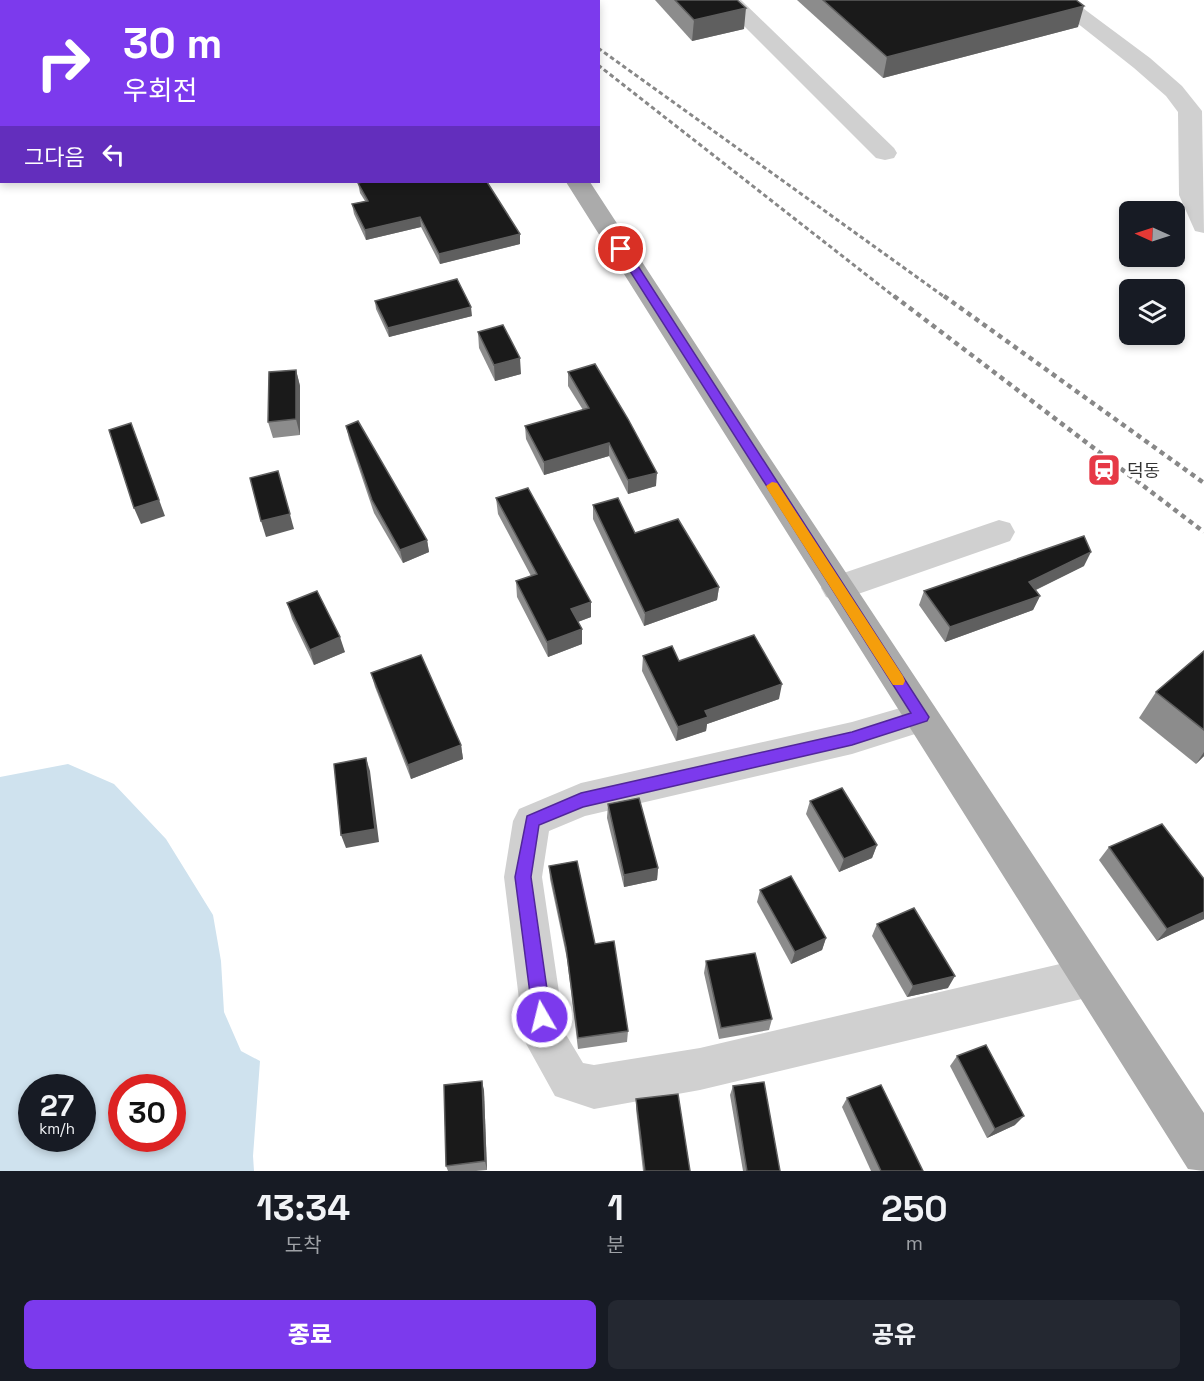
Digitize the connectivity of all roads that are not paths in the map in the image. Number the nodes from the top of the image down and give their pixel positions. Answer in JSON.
{"nodes":[{"id":1,"x":729,"y":0,"type":"edge"},
{"id":2,"x":1059,"y":0,"type":"edge"},
{"id":3,"x":885,"y":153,"type":"dead end"},
{"id":4,"x":579,"y":183,"type":"edge"},
{"id":5,"x":1204,"y":225,"type":"edge"},
{"id":6,"x":999,"y":532,"type":"dead end"},
{"id":7,"x":838,"y":588,"type":"junction"},
{"id":8,"x":921,"y":717,"type":"junction"},
{"id":9,"x":1090,"y":977,"type":"junction"},
{"id":10,"x":1204,"y":1153,"type":"edge"}],
"edges":[{"from":1,"to":3,"type":"street"},
{"from":2,"to":5,"type":"street"},
{"from":4,"to":7,"type":"main road"},
{"from":6,"to":7,"type":"street"},
{"from":7,"to":8,"type":"main road"},
{"from":8,"to":9,"type":"main road"},
{"from":8,"to":9,"type":"street"},
{"from":9,"to":10,"type":"main road"}]}
